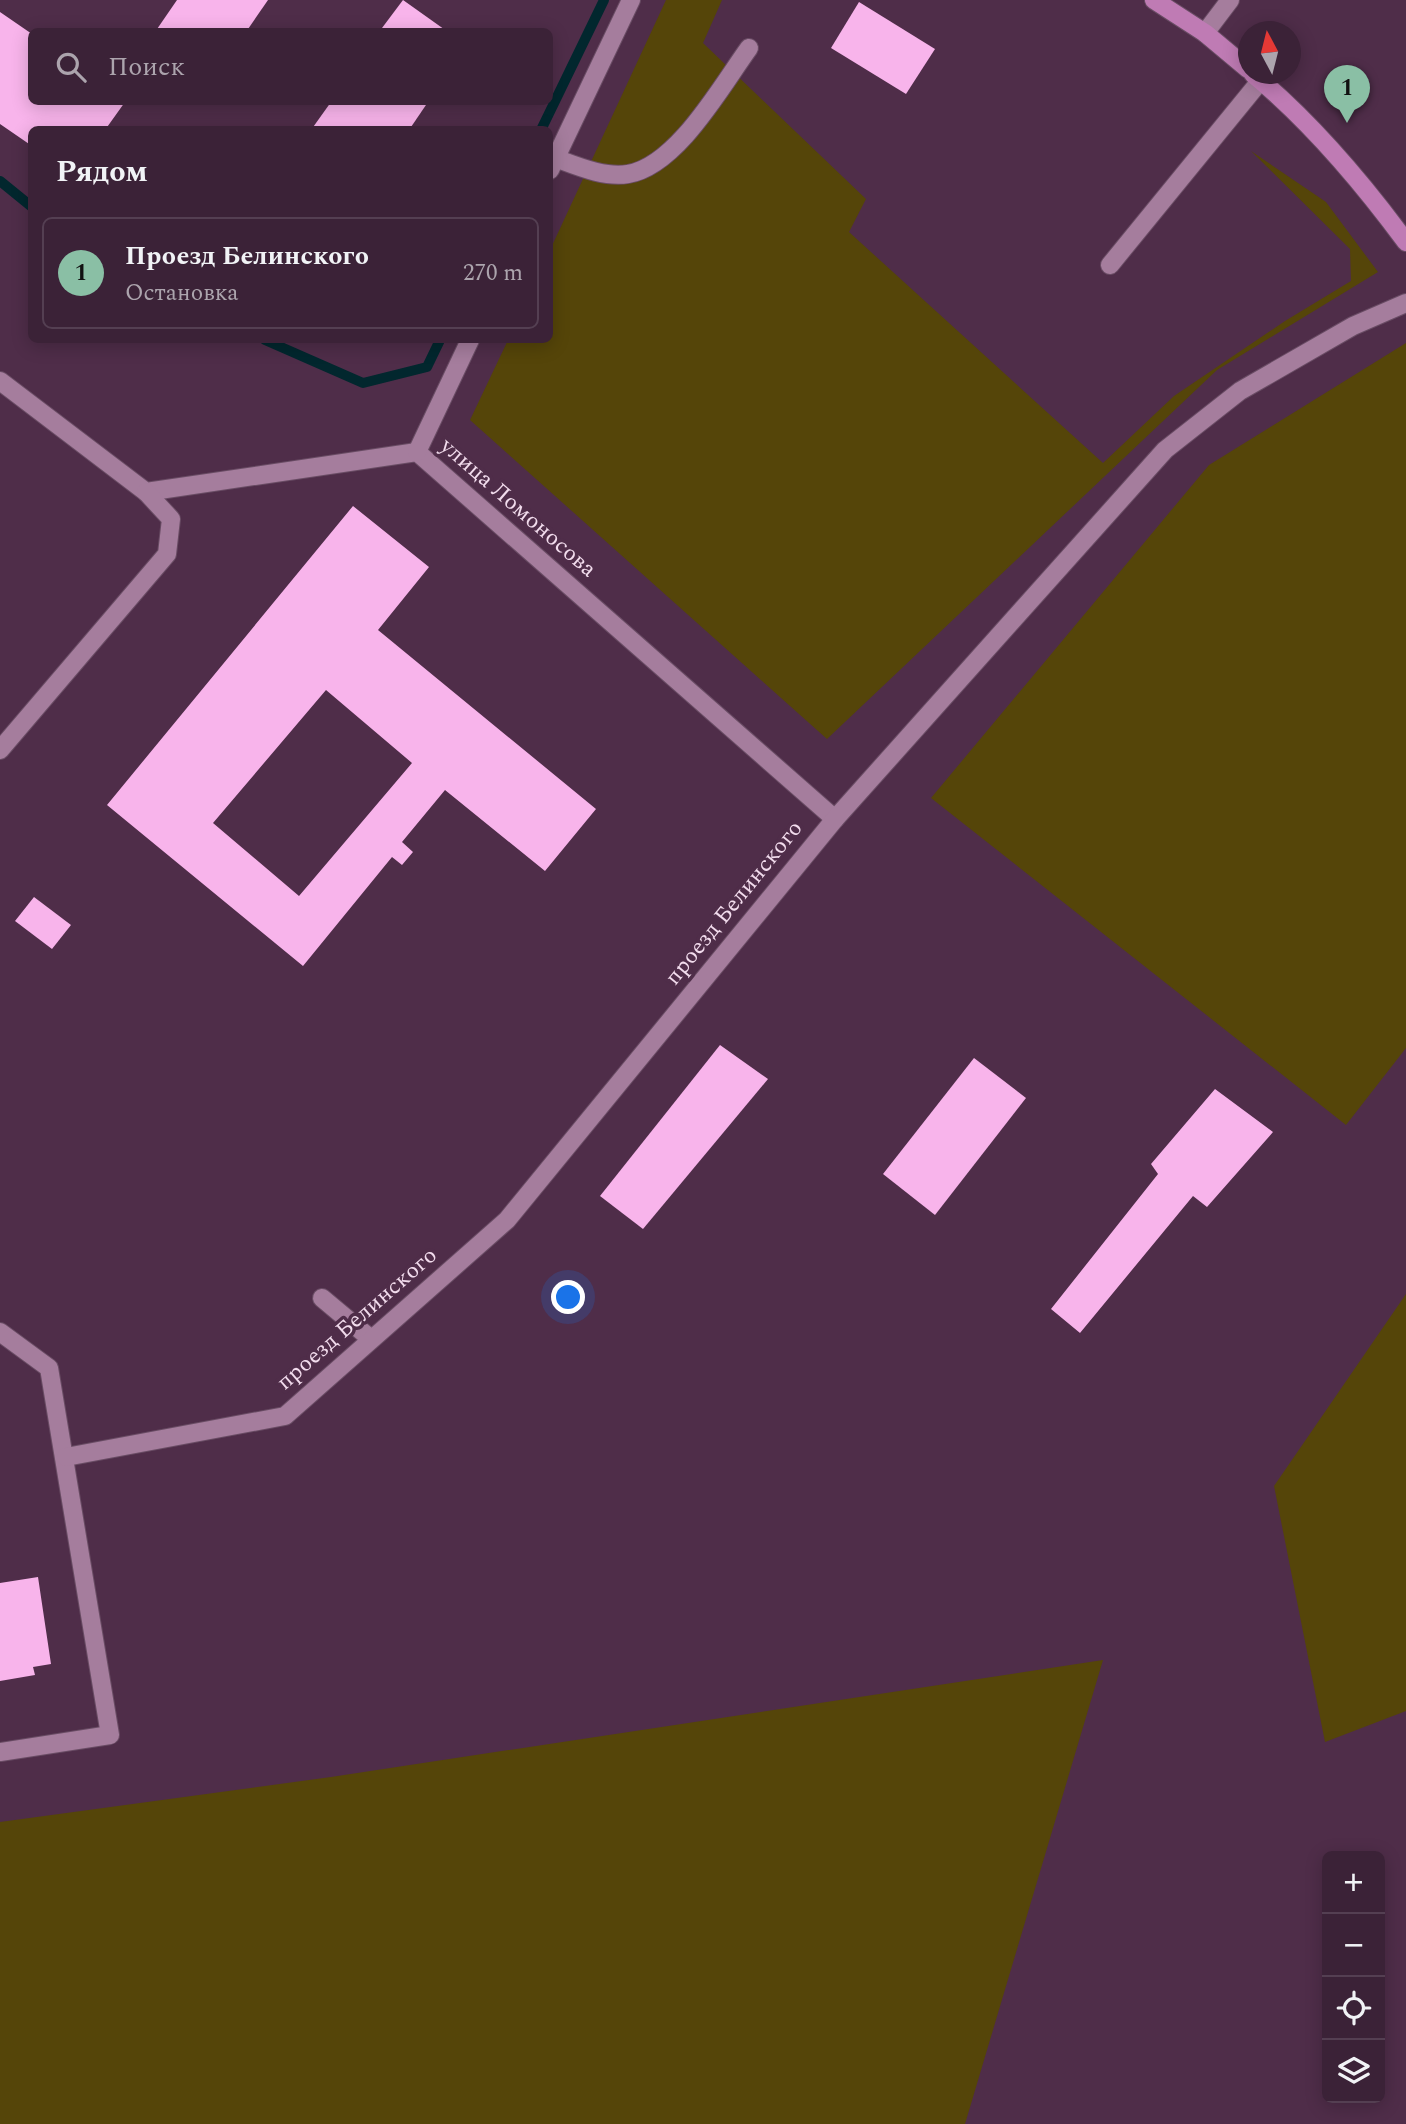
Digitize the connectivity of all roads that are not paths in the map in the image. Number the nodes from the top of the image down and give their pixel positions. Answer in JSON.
{"nodes":[{"id":1,"x":631,"y":0,"type":"edge"},
{"id":2,"x":1154,"y":0,"type":"edge"},
{"id":3,"x":1230,"y":0,"type":"edge"},
{"id":4,"x":1205,"y":33,"type":"junction"},
{"id":5,"x":750,"y":48,"type":"dead end"},
{"id":6,"x":1238,"y":61,"type":"edge"},
{"id":7,"x":1246,"y":84,"type":"edge"},
{"id":8,"x":1264,"y":84,"type":"edge"},
{"id":9,"x":553,"y":162,"type":"edge"},
{"id":10,"x":553,"y":164,"type":"edge"},
{"id":11,"x":1406,"y":242,"type":"edge"},
{"id":12,"x":1110,"y":265,"type":"dead end"},
{"id":13,"x":1406,"y":303,"type":"edge"},
{"id":14,"x":469,"y":343,"type":"edge"},
{"id":15,"x":0,"y":381,"type":"edge"},
{"id":16,"x":417,"y":452,"type":"junction"},
{"id":17,"x":146,"y":492,"type":"junction"},
{"id":18,"x":0,"y":750,"type":"edge"},
{"id":19,"x":835,"y":819,"type":"junction"},
{"id":20,"x":322,"y":1298,"type":"dead end"},
{"id":21,"x":0,"y":1332,"type":"edge"},
{"id":22,"x":372,"y":1339,"type":"junction"},
{"id":23,"x":66,"y":1457,"type":"junction"},
{"id":24,"x":0,"y":1752,"type":"edge"}],
"edges":[{"from":1,"to":9,"type":"street"},
{"from":2,"to":4,"type":"main road"},
{"from":3,"to":4,"type":"street"},
{"from":4,"to":6,"type":"main road"},
{"from":5,"to":10,"type":"street"},
{"from":7,"to":12,"type":"street"},
{"from":8,"to":11,"type":"main road"},
{"from":13,"to":19,"type":"street","name":"проезд Белинского"},
{"from":14,"to":16,"type":"street"},
{"from":15,"to":17,"type":"street"},
{"from":16,"to":17,"type":"street","name":"улица Ломоносова"},
{"from":16,"to":19,"type":"street","name":"улица Ломоносова"},
{"from":17,"to":18,"type":"street"},
{"from":19,"to":22,"type":"street","name":"проезд Белинского"},
{"from":20,"to":22,"type":"street"},
{"from":21,"to":23,"type":"street"},
{"from":22,"to":23,"type":"street","name":"проезд Белинского"},
{"from":23,"to":24,"type":"street"}]}
